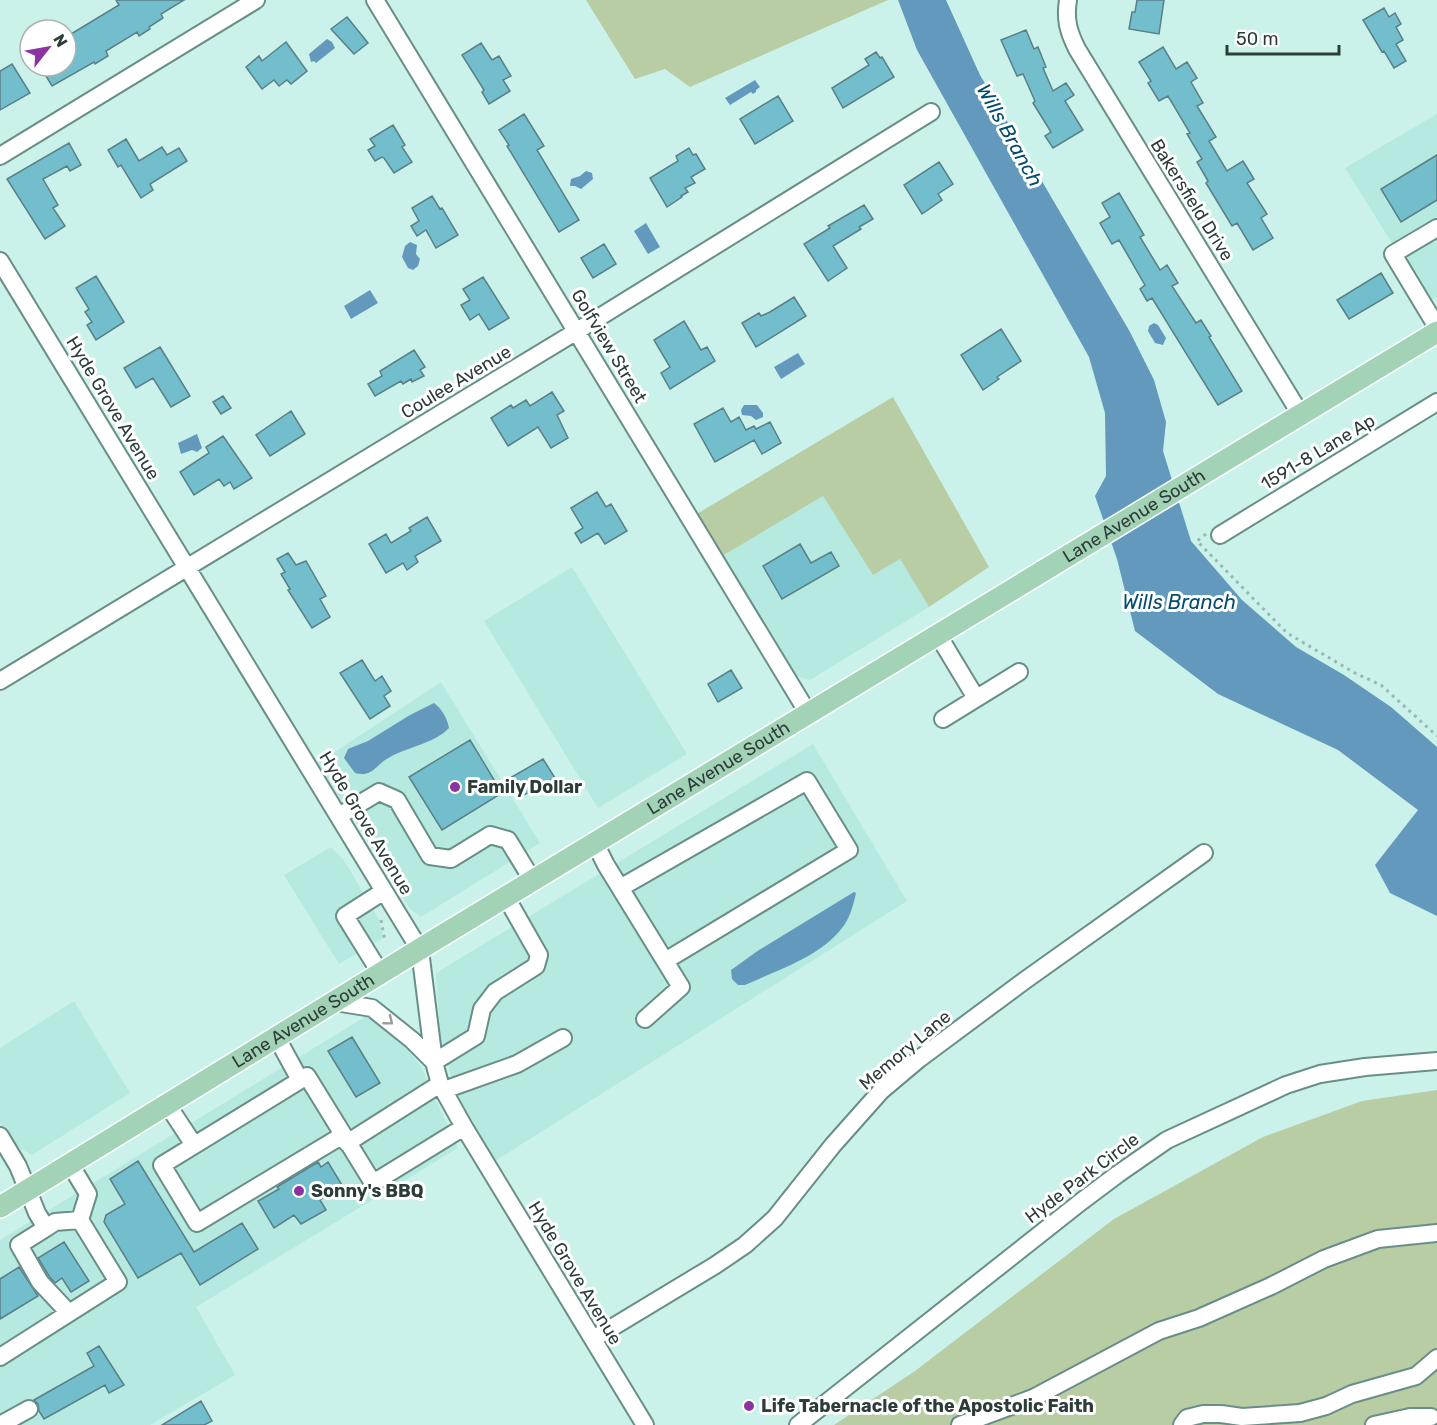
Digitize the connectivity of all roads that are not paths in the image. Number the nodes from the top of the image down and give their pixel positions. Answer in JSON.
{"nodes":[{"id":1,"x":256,"y":0,"type":"edge"},
{"id":2,"x":375,"y":0,"type":"edge"},
{"id":3,"x":1068,"y":0,"type":"edge"},
{"id":4,"x":931,"y":112,"type":"dead end"},
{"id":5,"x":0,"y":156,"type":"edge"},
{"id":6,"x":1437,"y":228,"type":"edge"},
{"id":7,"x":0,"y":261,"type":"edge"},
{"id":8,"x":1437,"y":327,"type":"edge"},
{"id":9,"x":577,"y":331,"type":"junction"},
{"id":10,"x":1437,"y":332,"type":"edge"},
{"id":11,"x":1437,"y":402,"type":"edge"},
{"id":12,"x":1301,"y":415,"type":"junction"},
{"id":13,"x":1220,"y":535,"type":"road end"},
{"id":14,"x":187,"y":567,"type":"junction"},
{"id":15,"x":938,"y":635,"type":"junction"},
{"id":16,"x":1019,"y":672,"type":"dead end"},
{"id":17,"x":0,"y":681,"type":"edge"},
{"id":18,"x":976,"y":698,"type":"junction"},
{"id":19,"x":808,"y":713,"type":"junction"},
{"id":20,"x":943,"y":719,"type":"dead end"},
{"id":21,"x":339,"y":816,"type":"junction"},
{"id":22,"x":596,"y":843,"type":"junction"},
{"id":23,"x":1204,"y":853,"type":"dead end"},
{"id":24,"x":533,"y":881,"type":"junction"},
{"id":25,"x":620,"y":888,"type":"junction"},
{"id":26,"x":384,"y":891,"type":"junction"},
{"id":27,"x":506,"y":897,"type":"junction"},
{"id":28,"x":420,"y":950,"type":"junction"},
{"id":29,"x":665,"y":961,"type":"junction"},
{"id":30,"x":381,"y":974,"type":"junction"},
{"id":31,"x":335,"y":1002,"type":"junction"},
{"id":32,"x":645,"y":1019,"type":"dead end"},
{"id":33,"x":277,"y":1038,"type":"junction"},
{"id":34,"x":563,"y":1038,"type":"dead end"},
{"id":35,"x":1437,"y":1061,"type":"edge"},
{"id":36,"x":434,"y":1062,"type":"junction"},
{"id":37,"x":300,"y":1080,"type":"junction"},
{"id":38,"x":442,"y":1087,"type":"junction"},
{"id":39,"x":167,"y":1104,"type":"junction"},
{"id":40,"x":464,"y":1127,"type":"junction"},
{"id":41,"x":0,"y":1136,"type":"edge"},
{"id":42,"x":345,"y":1139,"type":"junction"},
{"id":43,"x":194,"y":1145,"type":"junction"},
{"id":44,"x":70,"y":1164,"type":"junction"},
{"id":45,"x":28,"y":1190,"type":"junction"},
{"id":46,"x":0,"y":1207,"type":"edge"},
{"id":47,"x":80,"y":1220,"type":"junction"},
{"id":48,"x":46,"y":1228,"type":"junction"},
{"id":49,"x":1437,"y":1233,"type":"edge"},
{"id":50,"x":69,"y":1313,"type":"junction"},
{"id":51,"x":592,"y":1339,"type":"junction"},
{"id":52,"x":0,"y":1358,"type":"edge"},
{"id":53,"x":1437,"y":1358,"type":"edge"},
{"id":54,"x":29,"y":1409,"type":"dead end"},
{"id":55,"x":1431,"y":1418,"type":"dead end"},
{"id":56,"x":0,"y":1425,"type":"edge"},
{"id":57,"x":645,"y":1425,"type":"edge"},
{"id":58,"x":798,"y":1425,"type":"edge"},
{"id":59,"x":960,"y":1425,"type":"edge"},
{"id":60,"x":1182,"y":1425,"type":"edge"},
{"id":61,"x":1374,"y":1425,"type":"edge"}],
"edges":[{"from":1,"to":5,"type":"street"},
{"from":2,"to":9,"type":"street","name":"Golfview Street"},
{"from":3,"to":12,"type":"street","name":"Bakersfield Drive"},
{"from":4,"to":9,"type":"street","name":"Coulee Avenue"},
{"from":6,"to":8,"type":"street"},
{"from":7,"to":14,"type":"street","name":"Hyde Grove Avenue"},
{"from":9,"to":14,"type":"street","name":"Coulee Avenue"},
{"from":9,"to":19,"type":"street","name":"Golfview Street"},
{"from":10,"to":12,"type":"main road","name":"Lane Avenue South"},
{"from":11,"to":13,"type":"street","name":"1591-8 Lane Ap"},
{"from":12,"to":15,"type":"main road","name":"Lane Avenue South"},
{"from":14,"to":17,"type":"street","name":"Coulee Avenue"},
{"from":14,"to":21,"type":"street","name":"Hyde Grove Avenue"},
{"from":15,"to":18,"type":"street"},
{"from":15,"to":19,"type":"main road","name":"Lane Avenue South"},
{"from":16,"to":18,"type":"street"},
{"from":18,"to":20,"type":"street"},
{"from":19,"to":22,"type":"main road","name":"Lane Avenue South"},
{"from":21,"to":24,"type":"street"},
{"from":21,"to":26,"type":"street","name":"Hyde Grove Avenue"},
{"from":22,"to":24,"type":"main road","name":"Lane Avenue South"},
{"from":22,"to":25,"type":"street"},
{"from":23,"to":51,"type":"street","name":"Memory Lane"},
{"from":24,"to":27,"type":"main road","name":"Lane Avenue South"},
{"from":25,"to":29,"type":"street"},
{"from":25,"to":29,"type":"street"},
{"from":26,"to":28,"type":"street","name":"Hyde Grove Avenue"},
{"from":26,"to":30,"type":"street"},
{"from":27,"to":28,"type":"main road","name":"Lane Avenue South"},
{"from":27,"to":36,"type":"street"},
{"from":28,"to":30,"type":"main road","name":"Lane Avenue South"},
{"from":28,"to":36,"type":"street","name":"Hyde Grove Avenue"},
{"from":29,"to":32,"type":"street"},
{"from":30,"to":31,"type":"main road","name":"Lane Avenue South"},
{"from":31,"to":33,"type":"main road","name":"Lane Avenue South"},
{"from":31,"to":36,"type":"street","one_way":true},
{"from":33,"to":37,"type":"street"},
{"from":33,"to":39,"type":"main road","name":"Lane Avenue South"},
{"from":34,"to":38,"type":"street"},
{"from":35,"to":58,"type":"street","name":"Hyde Park Circle"},
{"from":36,"to":38,"type":"street","name":"Hyde Grove Avenue"},
{"from":37,"to":42,"type":"street"},
{"from":37,"to":43,"type":"street"},
{"from":38,"to":40,"type":"street","name":"Hyde Grove Avenue"},
{"from":38,"to":42,"type":"street"},
{"from":39,"to":43,"type":"street"},
{"from":39,"to":44,"type":"main road","name":"Lane Avenue South"},
{"from":40,"to":42,"type":"street"},
{"from":40,"to":51,"type":"street","name":"Hyde Grove Avenue"},
{"from":41,"to":45,"type":"street"},
{"from":42,"to":43,"type":"street"},
{"from":44,"to":45,"type":"main road","name":"Lane Avenue South"},
{"from":44,"to":47,"type":"street"},
{"from":45,"to":46,"type":"main road","name":"Lane Avenue South"},
{"from":45,"to":48,"type":"street"},
{"from":47,"to":48,"type":"street"},
{"from":47,"to":50,"type":"street"},
{"from":48,"to":50,"type":"street"},
{"from":49,"to":59,"type":"street"},
{"from":50,"to":52,"type":"street"},
{"from":51,"to":57,"type":"street","name":"Hyde Grove Avenue"},
{"from":53,"to":60,"type":"street"},
{"from":54,"to":56,"type":"street"},
{"from":55,"to":61,"type":"street"}]}
